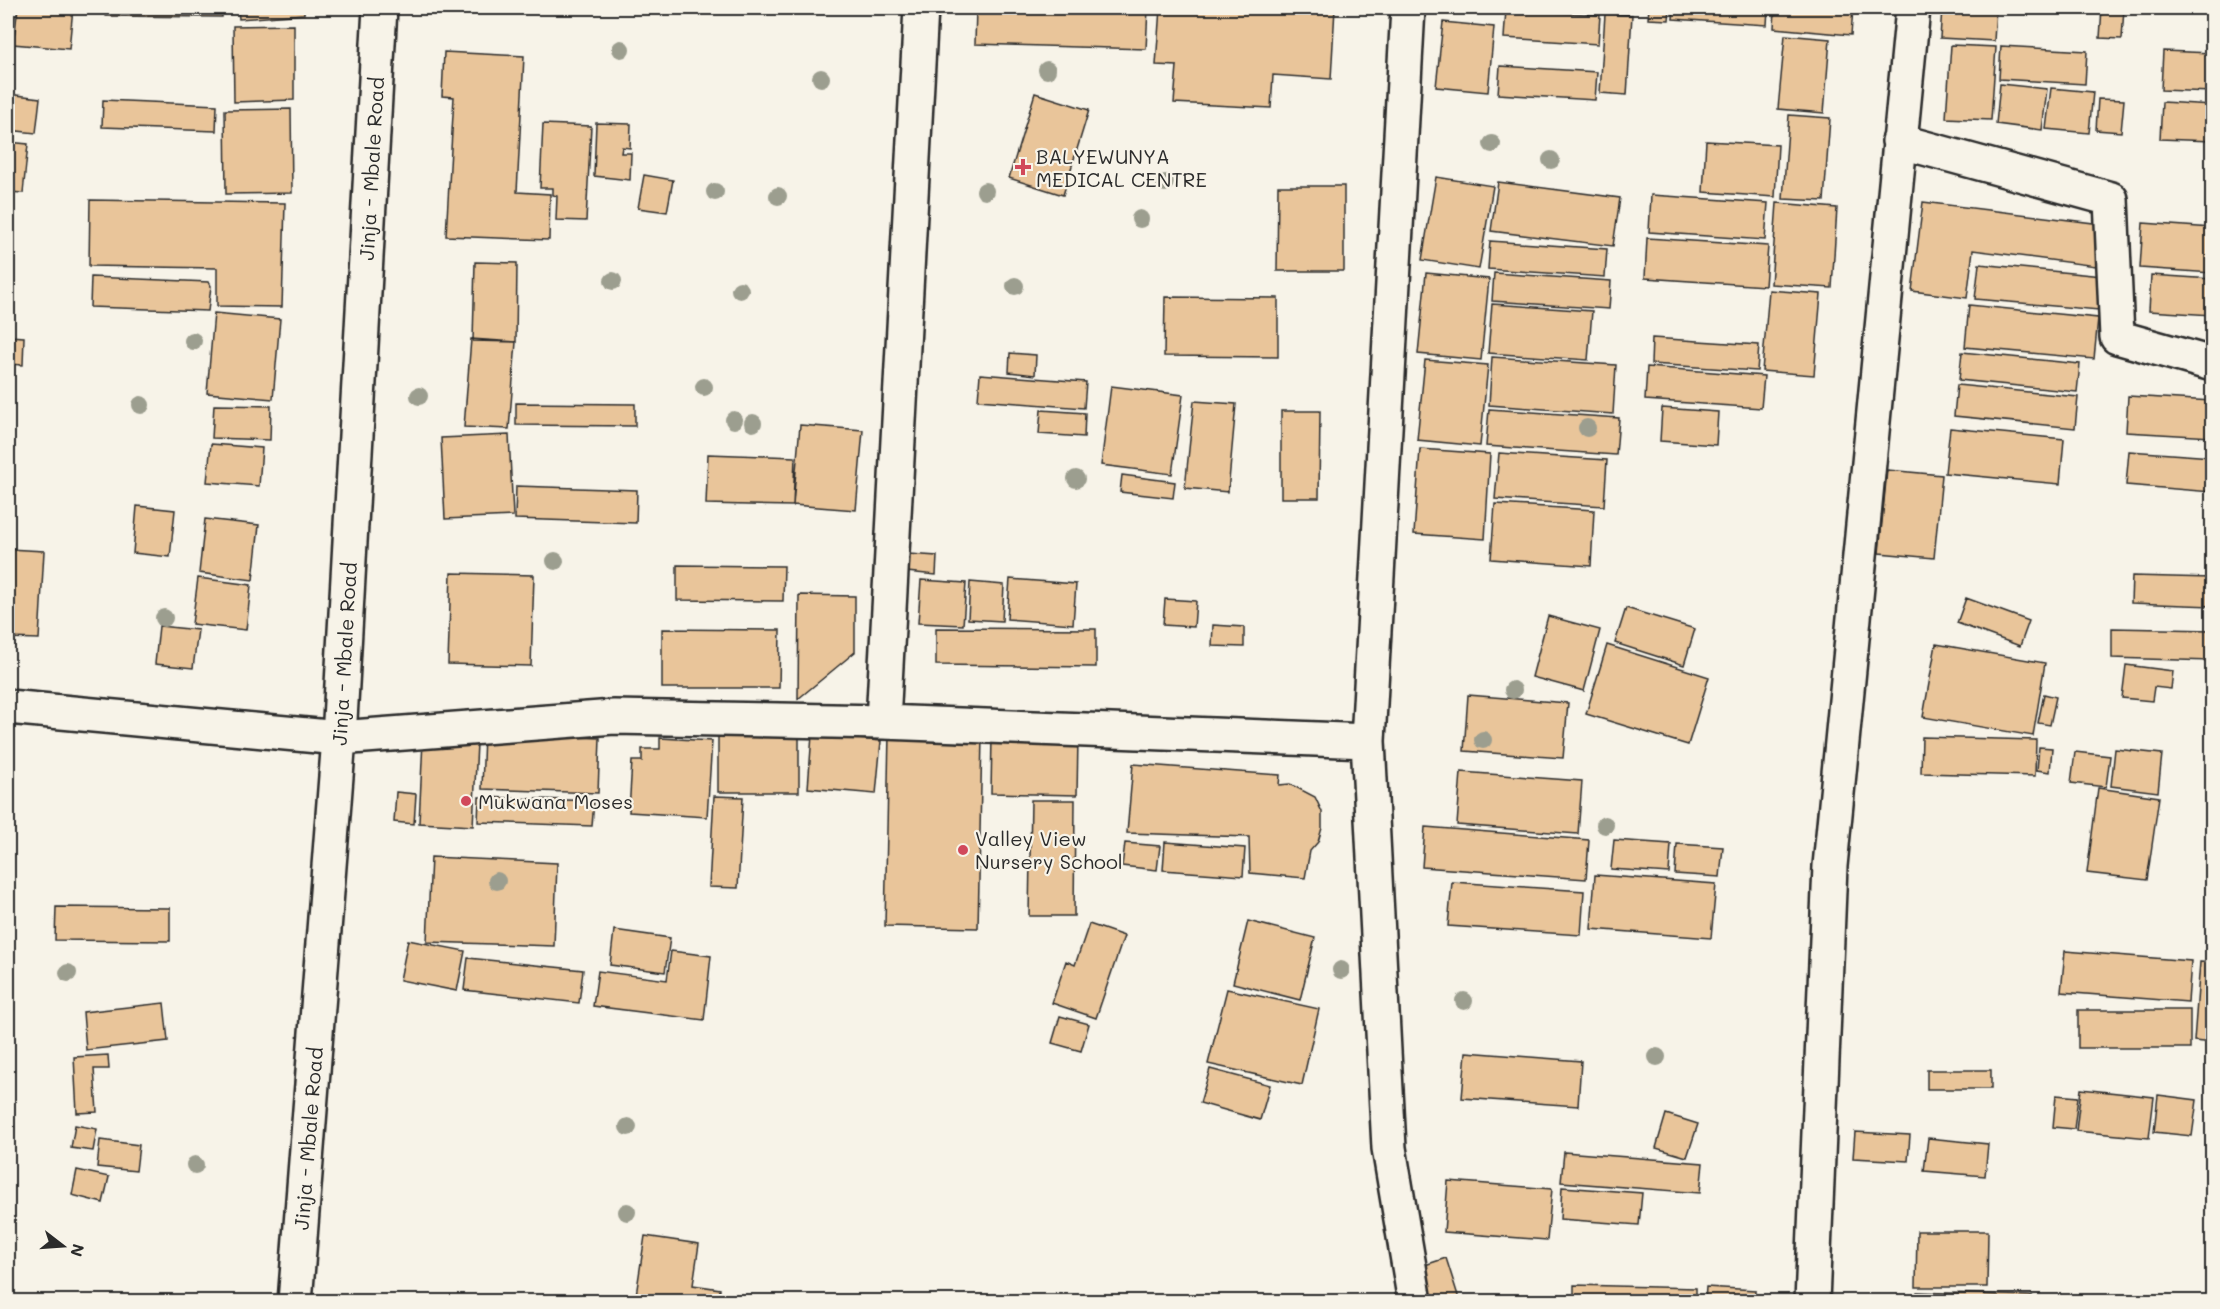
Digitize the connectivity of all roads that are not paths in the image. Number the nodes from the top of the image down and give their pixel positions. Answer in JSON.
{"nodes":[{"id":1,"x":380,"y":8,"type":"edge"},
{"id":2,"x":921,"y":8,"type":"edge"},
{"id":3,"x":1408,"y":8,"type":"edge"},
{"id":4,"x":1913,"y":8,"type":"edge"},
{"id":5,"x":1899,"y":141,"type":"junction"},
{"id":6,"x":2212,"y":364,"type":"edge"},
{"id":7,"x":8,"y":707,"type":"edge"},
{"id":8,"x":883,"y":722,"type":"junction"},
{"id":9,"x":339,"y":738,"type":"junction"},
{"id":10,"x":1368,"y":741,"type":"junction"},
{"id":11,"x":295,"y":1302,"type":"edge"},
{"id":12,"x":1415,"y":1302,"type":"edge"},
{"id":13,"x":1812,"y":1302,"type":"edge"}],
"edges":[{"from":1,"to":9,"type":"street","name":"Jinja - Mbale Road"},
{"from":2,"to":8,"type":"street"},
{"from":3,"to":10,"type":"street"},
{"from":4,"to":5,"type":"street"},
{"from":5,"to":6,"type":"street"},
{"from":5,"to":13,"type":"street"},
{"from":7,"to":9,"type":"street"},
{"from":8,"to":9,"type":"street"},
{"from":8,"to":10,"type":"street"},
{"from":9,"to":11,"type":"street","name":"Jinja - Mbale Road"},
{"from":10,"to":12,"type":"street"}]}
